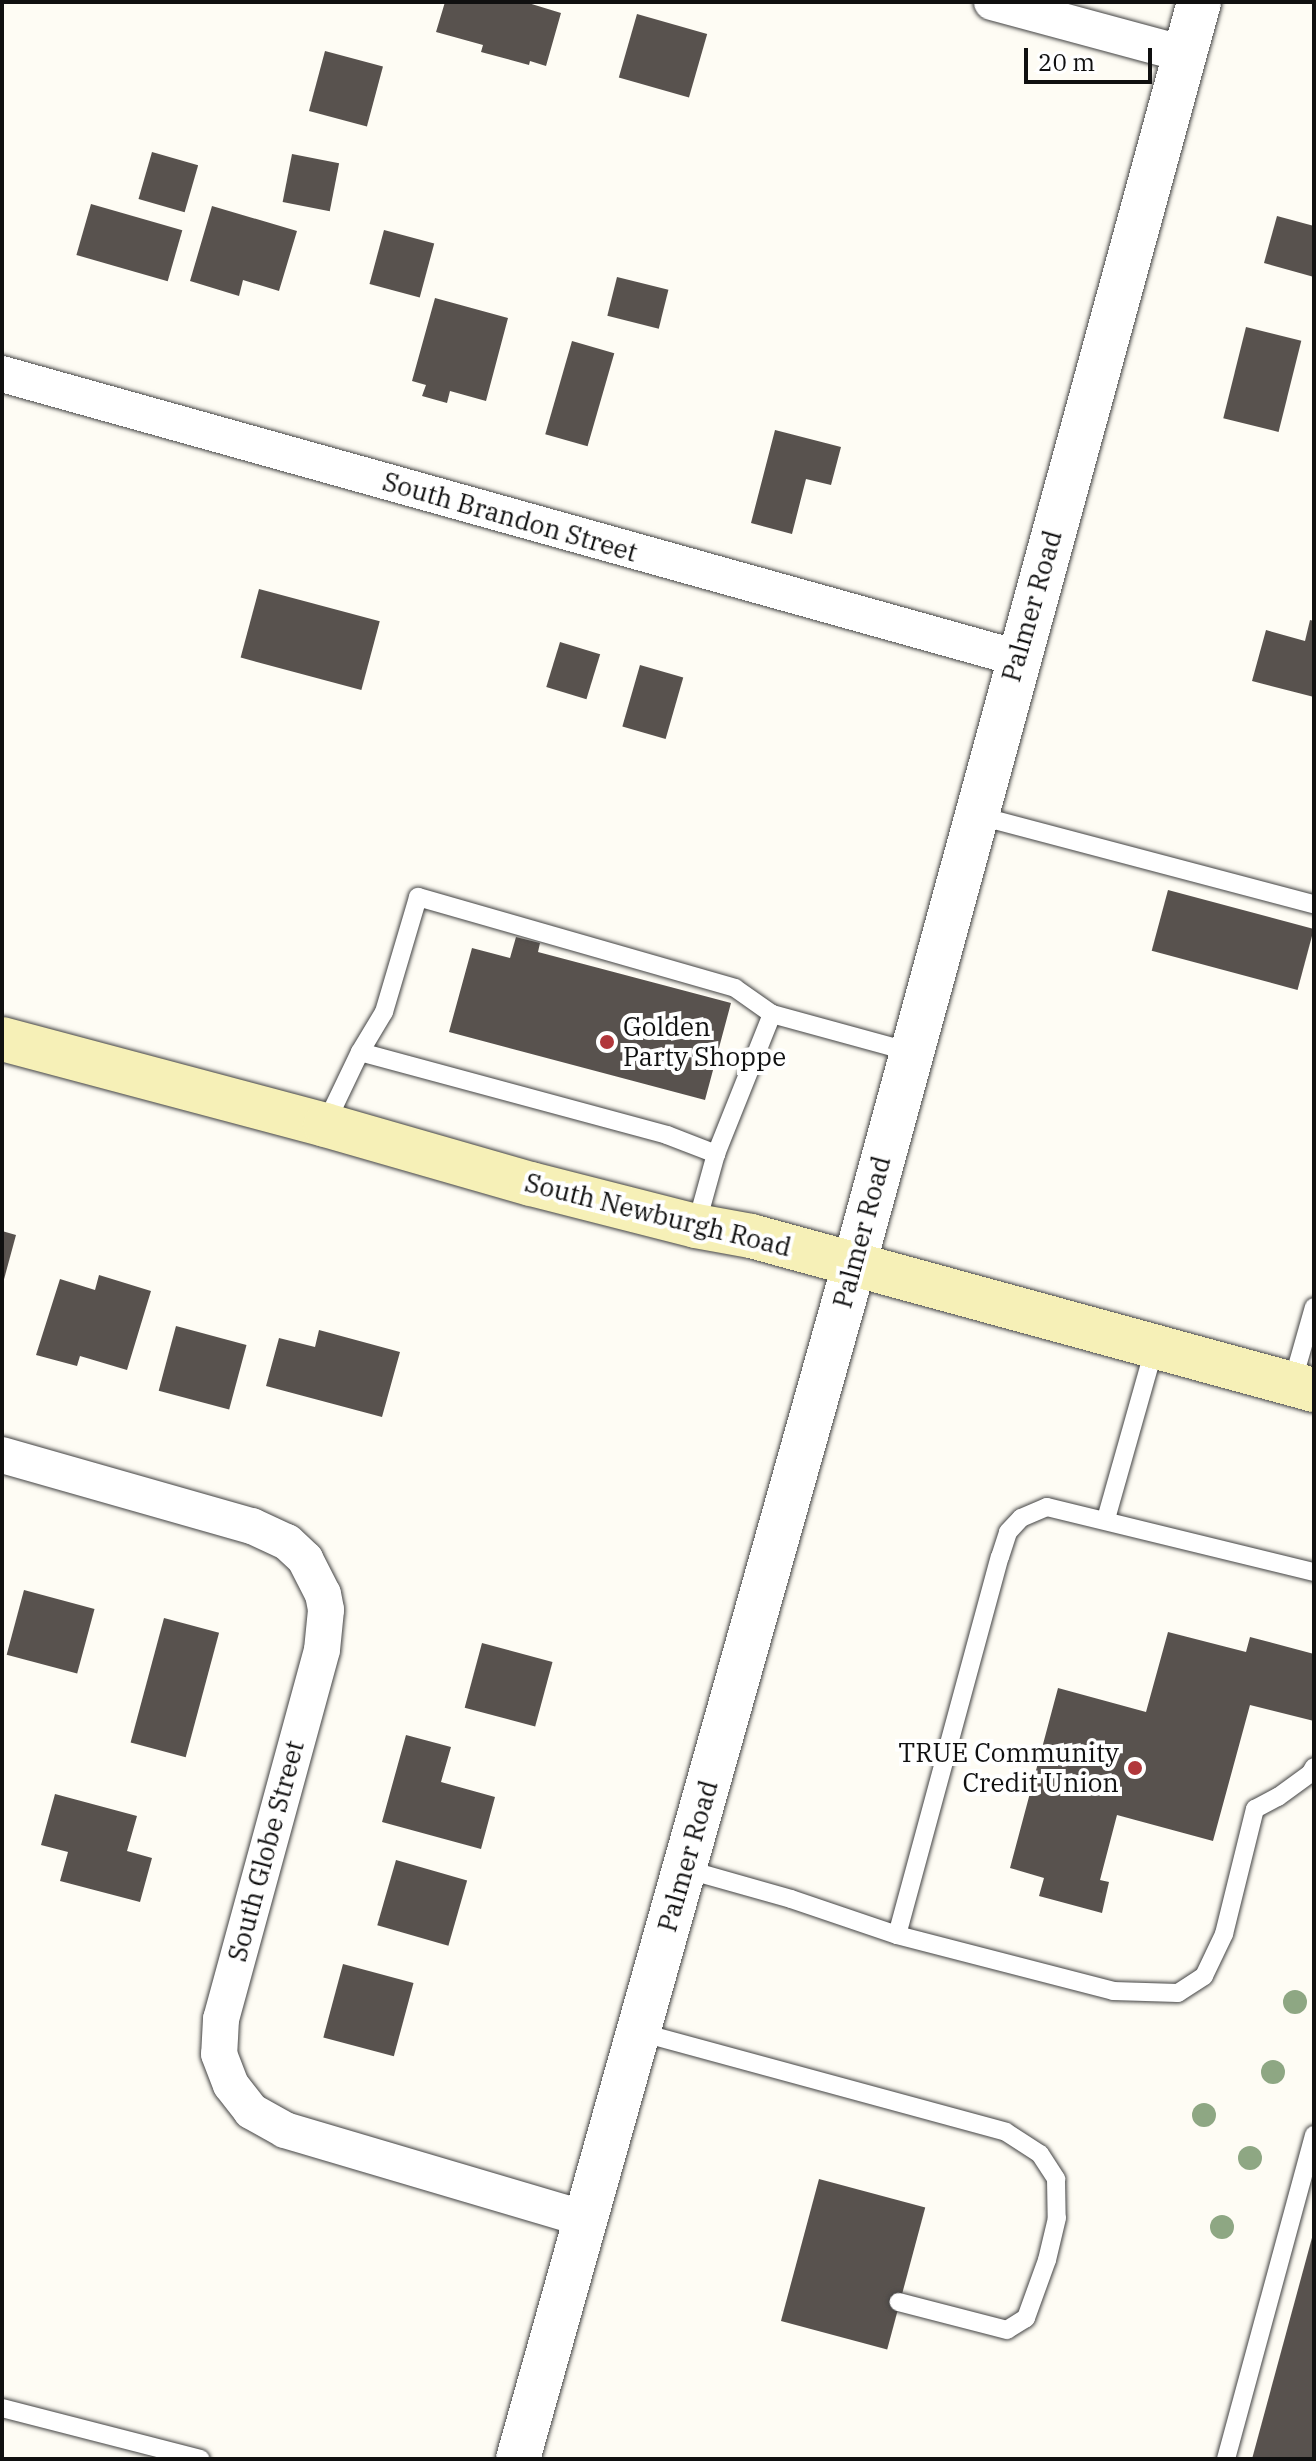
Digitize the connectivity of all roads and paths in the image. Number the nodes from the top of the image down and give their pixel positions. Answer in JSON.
{"nodes":[{"id":1,"x":992,"y":2,"type":"edge"},
{"id":2,"x":1199,"y":2,"type":"edge"},
{"id":3,"x":1185,"y":54,"type":"junction"},
{"id":4,"x":2,"y":374,"type":"edge"},
{"id":5,"x":1018,"y":658,"type":"junction"},
{"id":6,"x":975,"y":814,"type":"junction"},
{"id":7,"x":1314,"y":904,"type":"edge"},
{"id":8,"x":772,"y":1014,"type":"junction"},
{"id":9,"x":2,"y":1039,"type":"edge"},
{"id":10,"x":360,"y":1052,"type":"junction"},
{"id":11,"x":911,"y":1052,"type":"junction"},
{"id":12,"x":325,"y":1125,"type":"junction"},
{"id":13,"x":716,"y":1154,"type":"junction"},
{"id":14,"x":696,"y":1226,"type":"junction"},
{"id":15,"x":854,"y":1265,"type":"junction"},
{"id":16,"x":1314,"y":1307,"type":"edge"},
{"id":17,"x":1155,"y":1346,"type":"junction"},
{"id":18,"x":1303,"y":1387,"type":"edge"},
{"id":19,"x":2,"y":1455,"type":"edge"},
{"id":20,"x":1106,"y":1519,"type":"junction"},
{"id":21,"x":1314,"y":1572,"type":"edge"},
{"id":22,"x":1314,"y":1767,"type":"edge"},
{"id":23,"x":685,"y":1869,"type":"junction"},
{"id":24,"x":897,"y":1935,"type":"junction"},
{"id":25,"x":639,"y":2032,"type":"junction"},
{"id":26,"x":1314,"y":2135,"type":"edge"},
{"id":27,"x":586,"y":2219,"type":"junction"},
{"id":28,"x":899,"y":2302,"type":"dead end"},
{"id":29,"x":2,"y":2408,"type":"edge"},
{"id":30,"x":524,"y":2457,"type":"edge"},
{"id":31,"x":201,"y":2459,"type":"edge"},
{"id":32,"x":1226,"y":2459,"type":"edge"}],
"edges":[{"from":1,"to":3,"type":"street"},
{"from":2,"to":3,"type":"street","name":"Palmer Road"},
{"from":3,"to":5,"type":"street","name":"Palmer Road"},
{"from":4,"to":5,"type":"street","name":"South Brandon Street"},
{"from":5,"to":6,"type":"street","name":"Palmer Road"},
{"from":6,"to":7,"type":"lane"},
{"from":6,"to":11,"type":"street","name":"Palmer Road"},
{"from":8,"to":10,"type":"lane"},
{"from":8,"to":11,"type":"lane"},
{"from":8,"to":13,"type":"lane"},
{"from":9,"to":12,"type":"main road","name":"South Newburgh Road"},
{"from":10,"to":12,"type":"lane"},
{"from":10,"to":13,"type":"lane"},
{"from":11,"to":15,"type":"street","name":"Palmer Road"},
{"from":12,"to":14,"type":"main road","name":"South Newburgh Road"},
{"from":13,"to":14,"type":"lane"},
{"from":14,"to":15,"type":"main road","name":"South Newburgh Road"},
{"from":15,"to":17,"type":"main road","name":"South Newburgh Road"},
{"from":15,"to":23,"type":"street","name":"Palmer Road"},
{"from":16,"to":18,"type":"lane"},
{"from":17,"to":18,"type":"main road","name":"South Newburgh Road"},
{"from":17,"to":20,"type":"lane"},
{"from":19,"to":27,"type":"street","name":"South Globe Street"},
{"from":20,"to":21,"type":"lane"},
{"from":20,"to":24,"type":"lane"},
{"from":22,"to":24,"type":"lane"},
{"from":23,"to":24,"type":"lane"},
{"from":23,"to":25,"type":"street","name":"Palmer Road"},
{"from":25,"to":27,"type":"street","name":"Palmer Road"},
{"from":25,"to":28,"type":"lane"},
{"from":26,"to":32,"type":"lane"},
{"from":27,"to":30,"type":"street","name":"Palmer Road"},
{"from":29,"to":31,"type":"lane"}]}
